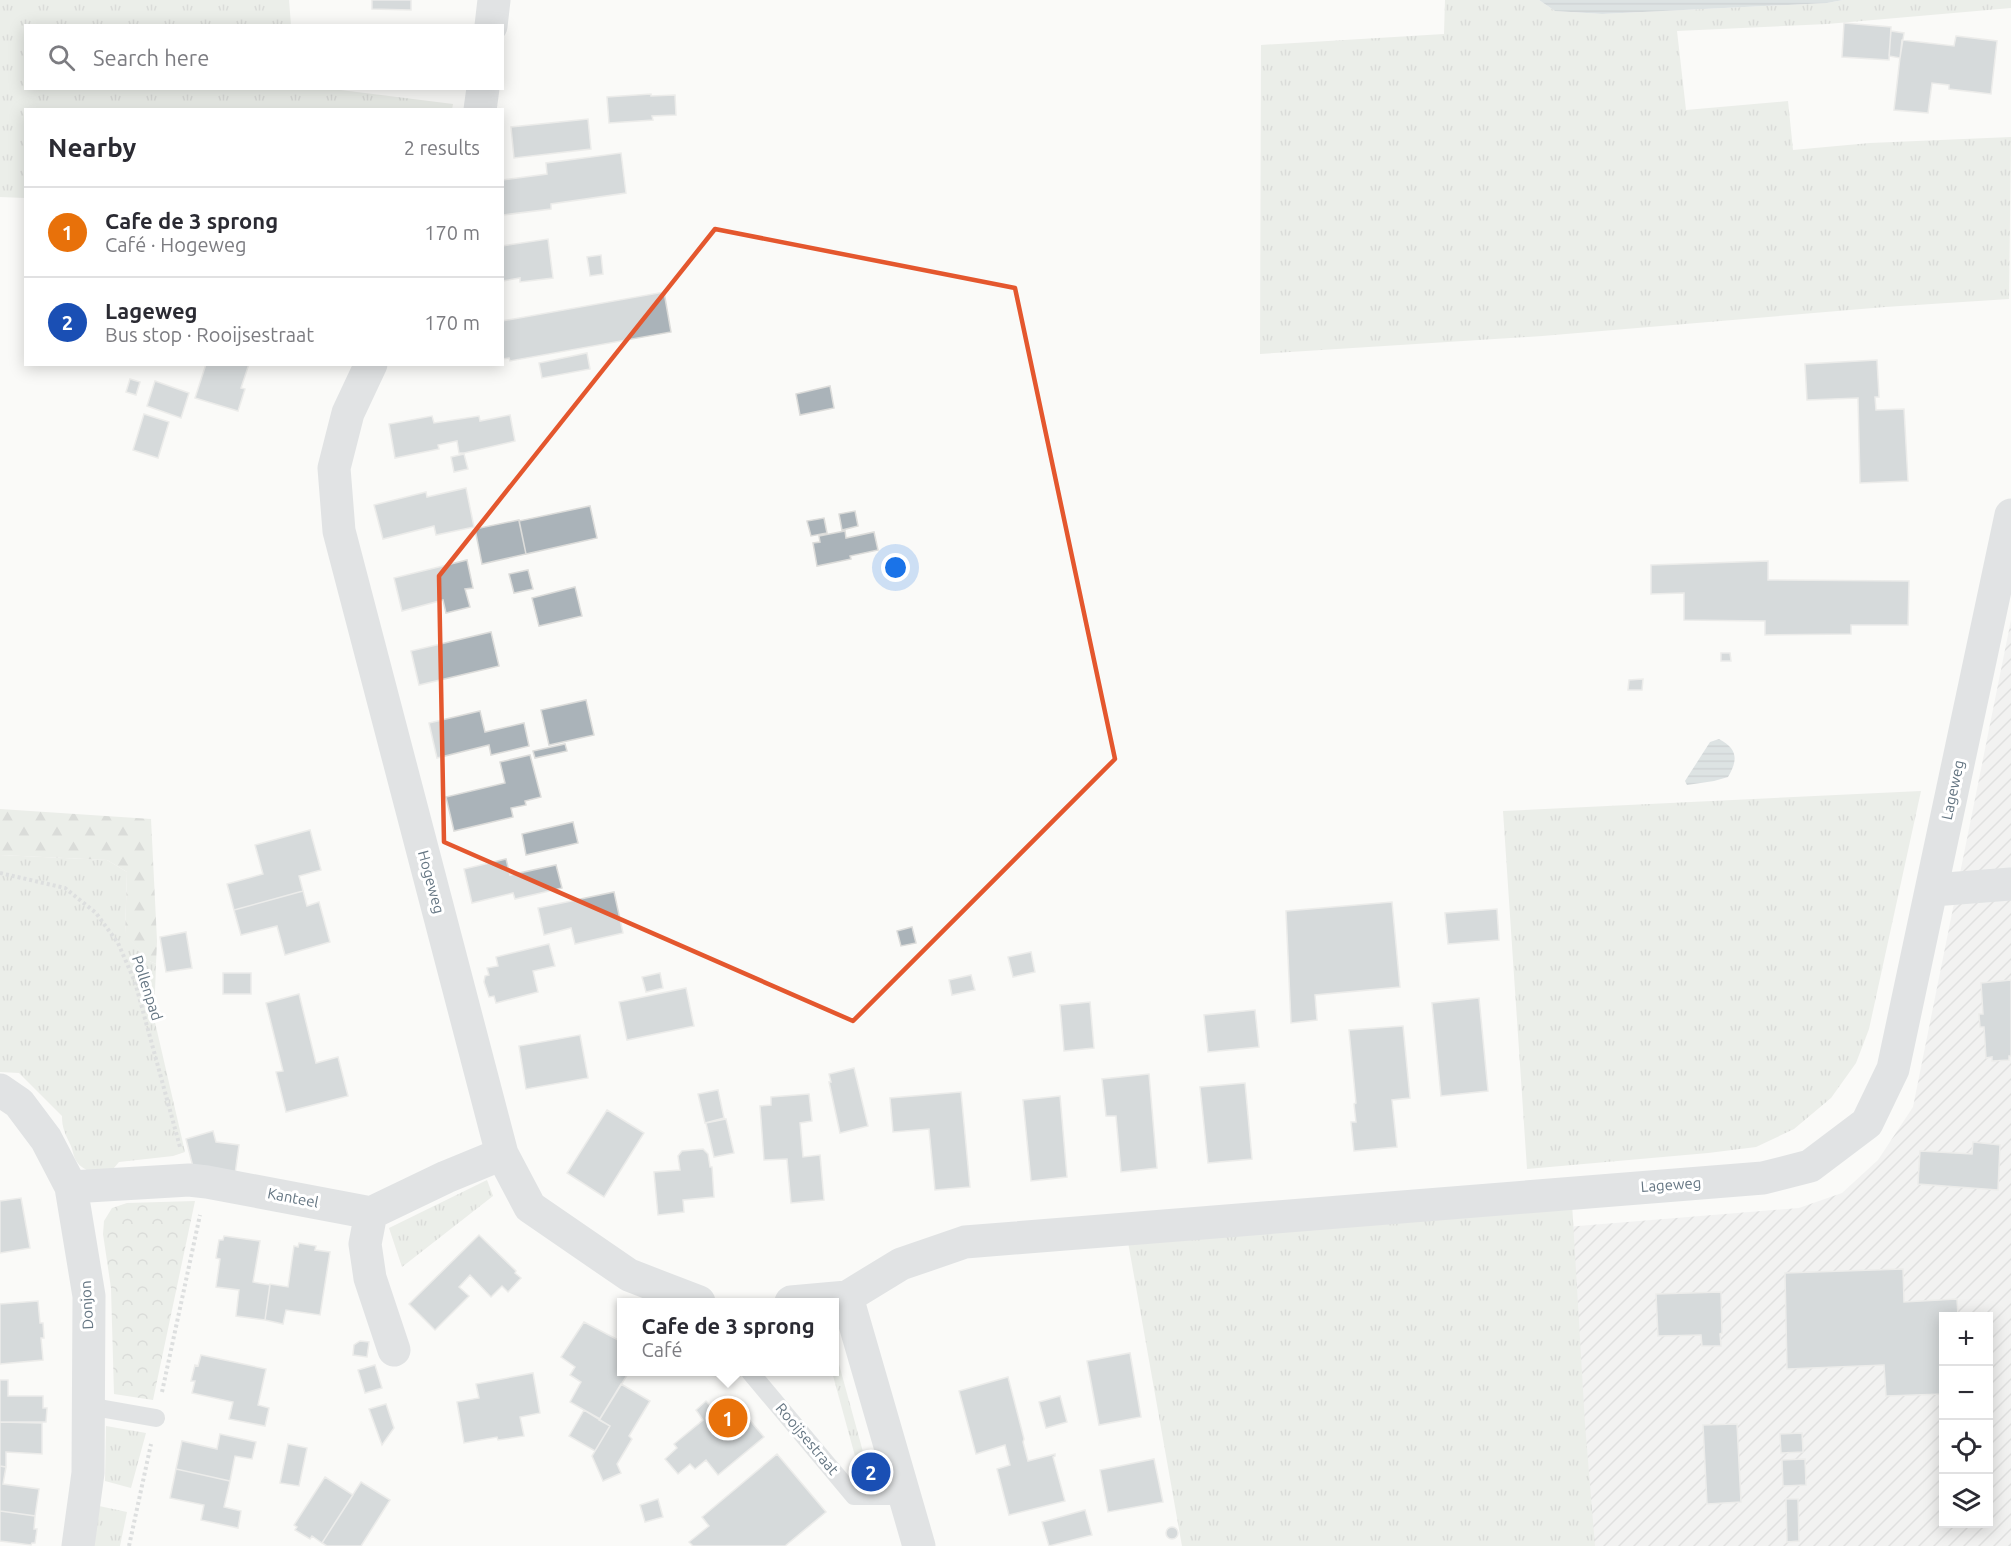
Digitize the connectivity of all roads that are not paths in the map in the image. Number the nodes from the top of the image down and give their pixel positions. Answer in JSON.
{"nodes":[{"id":1,"x":494,"y":0,"type":"edge"},
{"id":2,"x":491,"y":24,"type":"edge"},
{"id":3,"x":483,"y":90,"type":"edge"},
{"id":4,"x":480,"y":108,"type":"edge"},
{"id":5,"x":370,"y":366,"type":"edge"},
{"id":6,"x":2011,"y":515,"type":"edge"},
{"id":7,"x":2011,"y":884,"type":"edge"},
{"id":8,"x":1932,"y":891,"type":"junction"},
{"id":9,"x":0,"y":1090,"type":"edge"},
{"id":10,"x":502,"y":1154,"type":"junction"},
{"id":11,"x":71,"y":1187,"type":"junction"},
{"id":12,"x":371,"y":1213,"type":"junction"},
{"id":13,"x":847,"y":1297,"type":"junction"},
{"id":14,"x":689,"y":1298,"type":"edge"},
{"id":15,"x":836,"y":1298,"type":"edge"},
{"id":16,"x":394,"y":1350,"type":"dead end"},
{"id":17,"x":754,"y":1376,"type":"edge"},
{"id":18,"x":88,"y":1406,"type":"junction"},
{"id":19,"x":156,"y":1418,"type":"road end"},
{"id":20,"x":904,"y":1496,"type":"junction"},
{"id":21,"x":78,"y":1546,"type":"edge"},
{"id":22,"x":918,"y":1546,"type":"edge"}],
"edges":[{"from":1,"to":2,"type":"street"},
{"from":3,"to":4,"type":"street"},
{"from":5,"to":10,"type":"street","name":"Hogeweg"},
{"from":6,"to":8,"type":"street","name":"Lageweg"},
{"from":7,"to":8,"type":"street"},
{"from":8,"to":13,"type":"street","name":"Lageweg"},
{"from":9,"to":11,"type":"street","name":"Donjon"},
{"from":10,"to":12,"type":"street"},
{"from":10,"to":14,"type":"street","name":"Hogeweg"},
{"from":11,"to":12,"type":"street","name":"Kanteel"},
{"from":11,"to":18,"type":"street","name":"Donjon"},
{"from":12,"to":16,"type":"street"},
{"from":13,"to":15,"type":"street"},
{"from":13,"to":20,"type":"street"},
{"from":17,"to":20,"type":"lane","name":"Rooijsestraat"},
{"from":18,"to":19,"type":"lane"},
{"from":18,"to":21,"type":"street","name":"Donjon"},
{"from":20,"to":22,"type":"street"}]}
